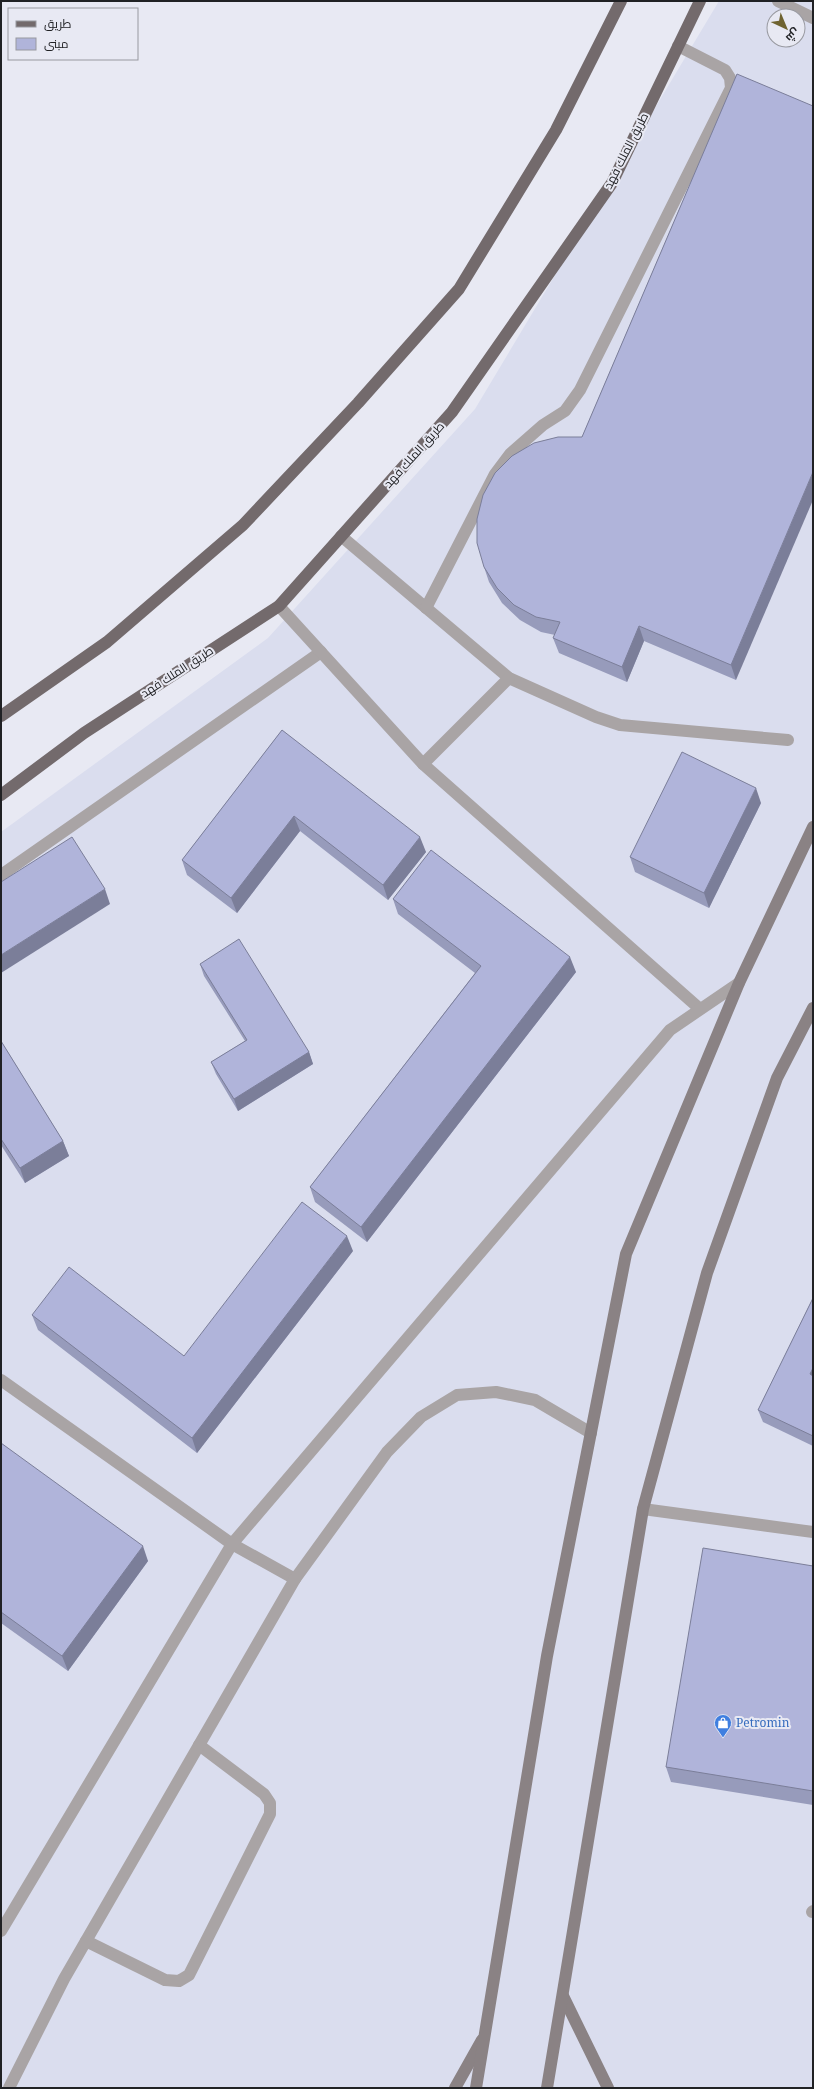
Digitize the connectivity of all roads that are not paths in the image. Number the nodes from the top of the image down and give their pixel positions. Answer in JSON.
{"nodes":[{"id":1,"x":621,"y":1,"type":"edge"},
{"id":2,"x":700,"y":1,"type":"edge"},
{"id":3,"x":778,"y":1,"type":"edge"},
{"id":4,"x":813,"y":18,"type":"edge"},
{"id":5,"x":678,"y":46,"type":"junction"},
{"id":6,"x":341,"y":536,"type":"junction"},
{"id":7,"x":278,"y":606,"type":"junction"},
{"id":8,"x":426,"y":608,"type":"junction"},
{"id":9,"x":321,"y":652,"type":"junction"},
{"id":10,"x":508,"y":678,"type":"junction"},
{"id":11,"x":1,"y":716,"type":"edge"},
{"id":12,"x":788,"y":740,"type":"dead end"},
{"id":13,"x":423,"y":764,"type":"junction"},
{"id":14,"x":1,"y":795,"type":"edge"},
{"id":15,"x":813,"y":827,"type":"edge"},
{"id":16,"x":1,"y":875,"type":"edge"},
{"id":17,"x":739,"y":983,"type":"junction"},
{"id":18,"x":813,"y":1008,"type":"edge"},
{"id":19,"x":700,"y":1009,"type":"junction"},
{"id":20,"x":1,"y":1380,"type":"edge"},
{"id":21,"x":591,"y":1433,"type":"junction"},
{"id":22,"x":643,"y":1509,"type":"junction"},
{"id":23,"x":813,"y":1532,"type":"edge"},
{"id":24,"x":232,"y":1544,"type":"junction"},
{"id":25,"x":296,"y":1579,"type":"junction"},
{"id":26,"x":199,"y":1745,"type":"junction"},
{"id":27,"x":1,"y":1931,"type":"edge"},
{"id":28,"x":86,"y":1941,"type":"junction"},
{"id":29,"x":564,"y":1996,"type":"junction"},
{"id":30,"x":485,"y":2034,"type":"junction"},
{"id":31,"x":9,"y":2088,"type":"edge"},
{"id":32,"x":455,"y":2088,"type":"edge"},
{"id":33,"x":476,"y":2088,"type":"edge"},
{"id":34,"x":547,"y":2088,"type":"edge"},
{"id":35,"x":608,"y":2088,"type":"edge"}],
"edges":[{"from":1,"to":11,"type":"main road"},
{"from":2,"to":5,"type":"main road","name":"طريق الملك فهد"},
{"from":3,"to":4,"type":"street"},
{"from":5,"to":6,"type":"main road","name":"طريق الملك فهد"},
{"from":5,"to":8,"type":"street"},
{"from":6,"to":7,"type":"main road","name":"طريق الملك فهد"},
{"from":6,"to":8,"type":"street"},
{"from":7,"to":9,"type":"street"},
{"from":7,"to":14,"type":"main road","name":"طريق الملك فهد"},
{"from":8,"to":10,"type":"street"},
{"from":9,"to":13,"type":"street"},
{"from":9,"to":16,"type":"street"},
{"from":10,"to":12,"type":"street"},
{"from":10,"to":13,"type":"street"},
{"from":13,"to":19,"type":"street"},
{"from":15,"to":17,"type":"main road"},
{"from":17,"to":19,"type":"street"},
{"from":17,"to":21,"type":"main road"},
{"from":18,"to":22,"type":"main road"},
{"from":19,"to":24,"type":"street"},
{"from":20,"to":24,"type":"street"},
{"from":21,"to":25,"type":"street"},
{"from":21,"to":30,"type":"main road"},
{"from":22,"to":23,"type":"street"},
{"from":22,"to":29,"type":"main road"},
{"from":24,"to":25,"type":"street"},
{"from":24,"to":27,"type":"street"},
{"from":25,"to":26,"type":"street"},
{"from":26,"to":28,"type":"street"},
{"from":26,"to":28,"type":"street"},
{"from":28,"to":31,"type":"street"},
{"from":29,"to":34,"type":"main road"},
{"from":29,"to":35,"type":"main road"},
{"from":30,"to":32,"type":"main road"},
{"from":30,"to":33,"type":"main road"}]}
